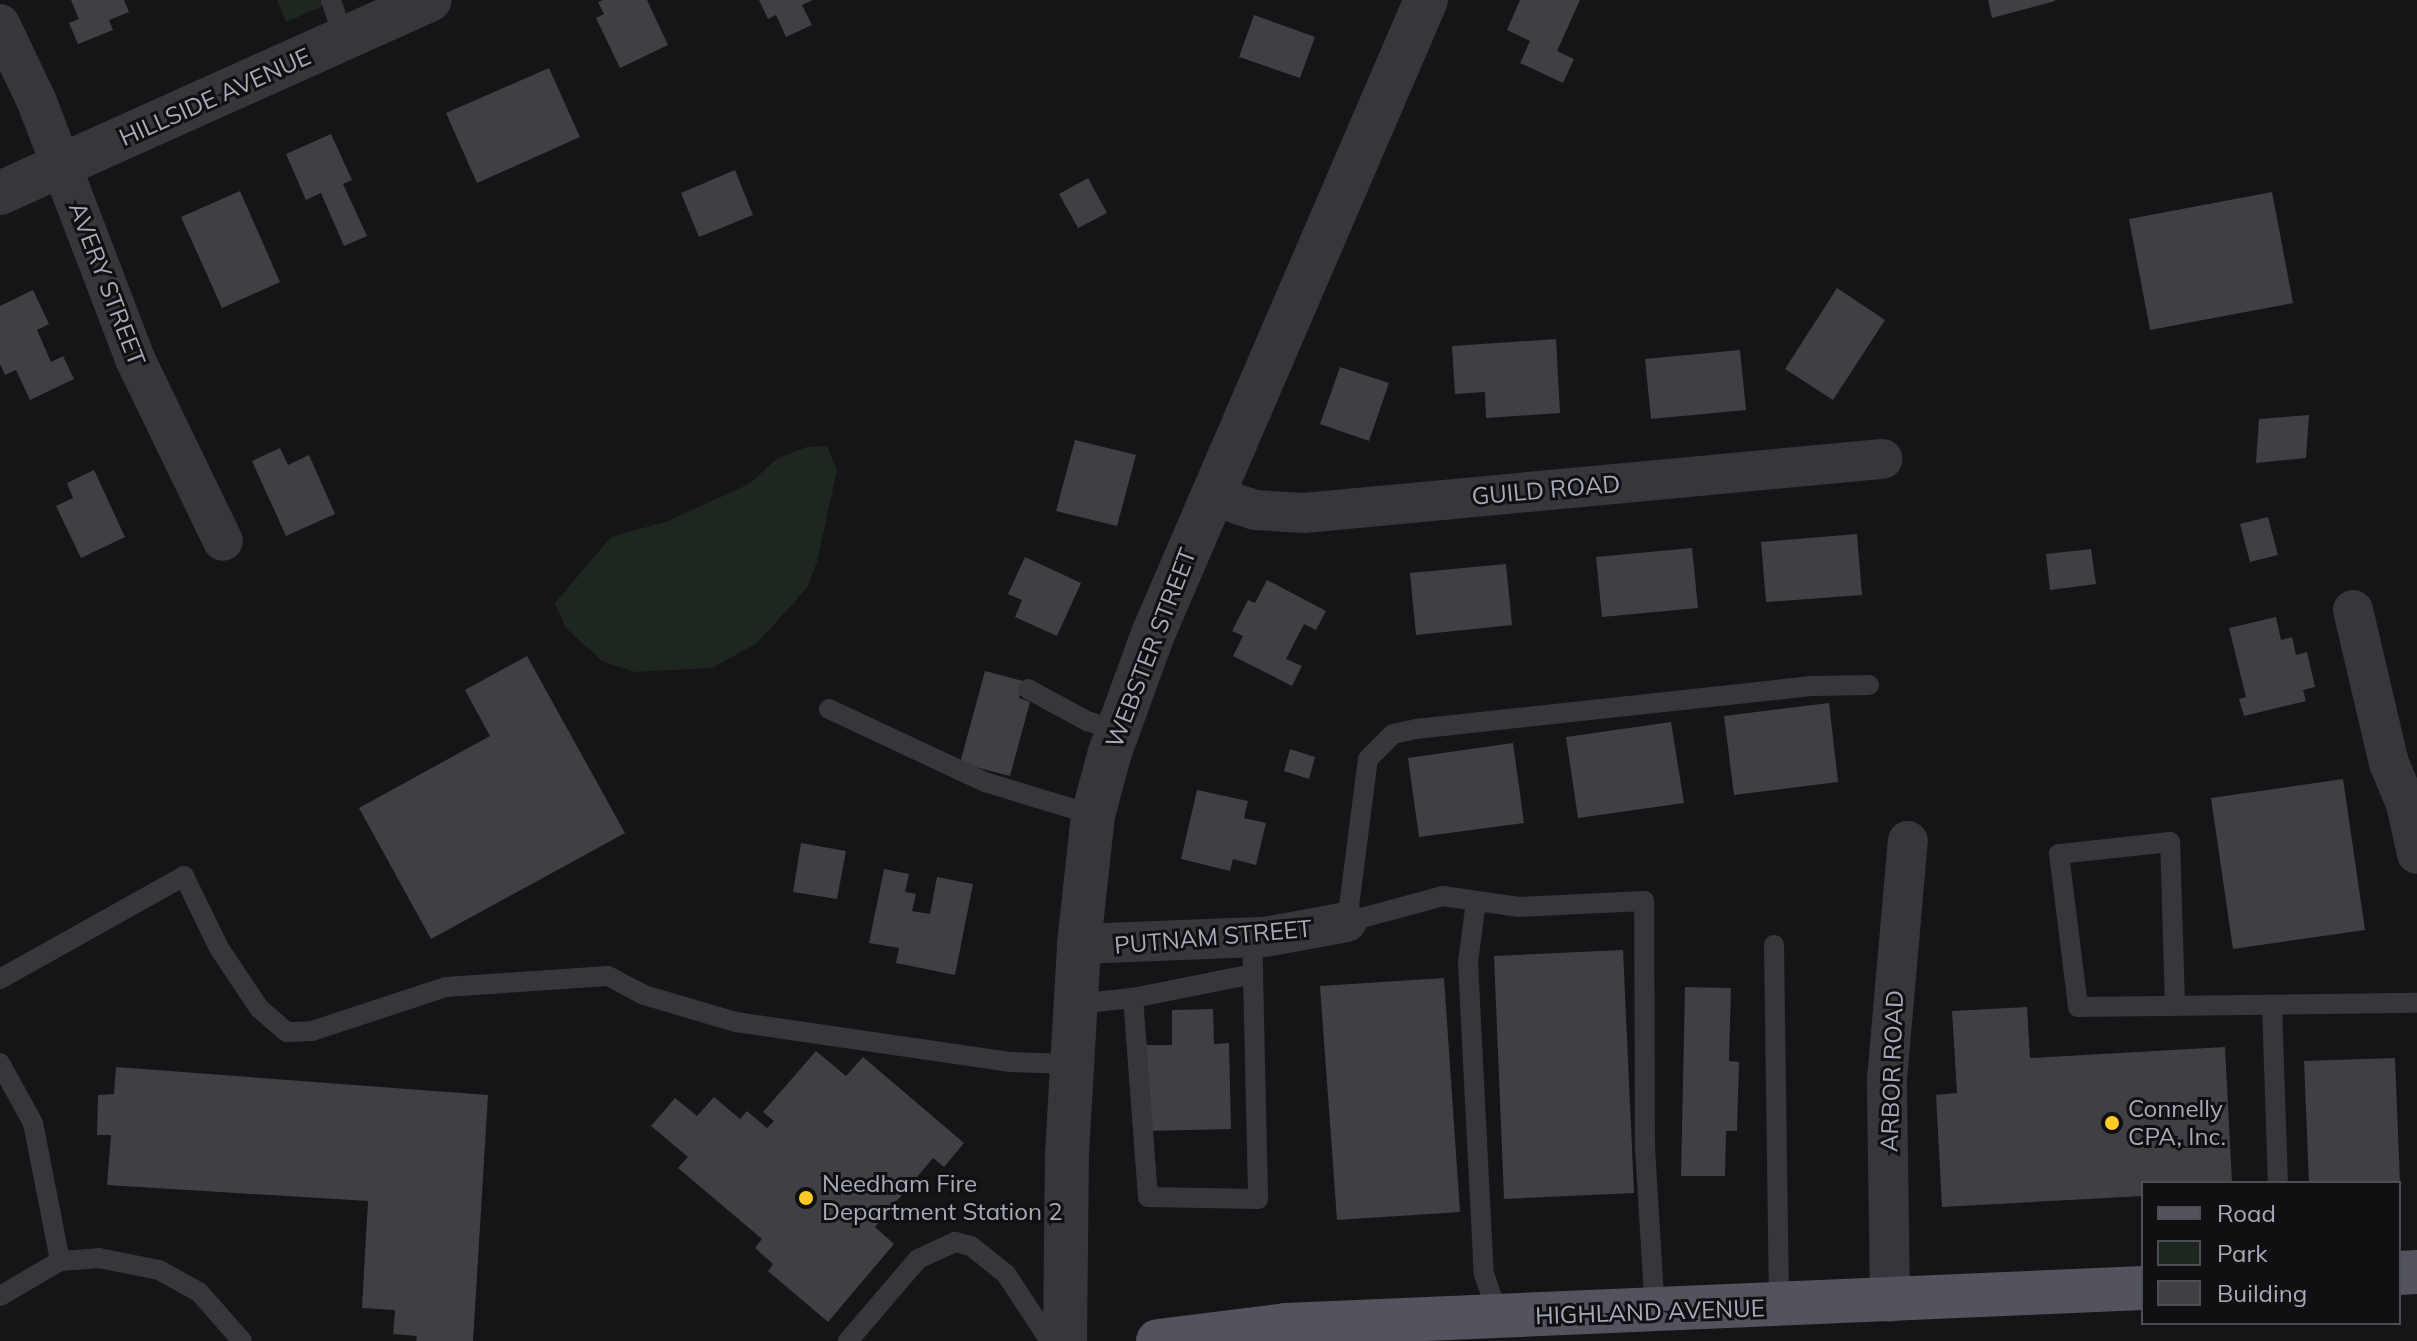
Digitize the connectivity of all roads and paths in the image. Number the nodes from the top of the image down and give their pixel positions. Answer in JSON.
{"nodes":[{"id":1,"x":430,"y":0,"type":"edge"},
{"id":2,"x":1426,"y":0,"type":"edge"},
{"id":3,"x":338,"y":19,"type":"edge"},
{"id":4,"x":0,"y":24,"type":"edge"},
{"id":5,"x":61,"y":166,"type":"junction"},
{"id":6,"x":0,"y":193,"type":"edge"},
{"id":7,"x":1882,"y":459,"type":"dead end"},
{"id":8,"x":1213,"y":496,"type":"junction"},
{"id":9,"x":223,"y":541,"type":"dead end"},
{"id":10,"x":2353,"y":610,"type":"dead end"},
{"id":11,"x":1869,"y":685,"type":"dead end"},
{"id":12,"x":1028,"y":689,"type":"dead end"},
{"id":13,"x":829,"y":709,"type":"dead end"},
{"id":14,"x":1117,"y":730,"type":"junction"},
{"id":15,"x":2407,"y":777,"type":"edge"},
{"id":16,"x":1093,"y":815,"type":"junction"},
{"id":17,"x":1908,"y":841,"type":"dead end"},
{"id":18,"x":2417,"y":854,"type":"edge"},
{"id":19,"x":1476,"y":901,"type":"junction"},
{"id":20,"x":1347,"y":922,"type":"junction"},
{"id":21,"x":1079,"y":944,"type":"junction"},
{"id":22,"x":1774,"y":945,"type":"dead end"},
{"id":23,"x":1252,"y":956,"type":"junction"},
{"id":24,"x":0,"y":979,"type":"edge"},
{"id":25,"x":1133,"y":998,"type":"junction"},
{"id":26,"x":2417,"y":1003,"type":"edge"},
{"id":27,"x":1075,"y":1004,"type":"junction"},
{"id":28,"x":2272,"y":1005,"type":"junction"},
{"id":29,"x":2175,"y":1006,"type":"junction"},
{"id":30,"x":0,"y":1063,"type":"edge"},
{"id":31,"x":1071,"y":1064,"type":"junction"},
{"id":32,"x":2278,"y":1181,"type":"edge"},
{"id":33,"x":60,"y":1261,"type":"junction"},
{"id":34,"x":2141,"y":1288,"type":"edge"},
{"id":35,"x":0,"y":1296,"type":"edge"},
{"id":36,"x":1890,"y":1302,"type":"junction"},
{"id":37,"x":1779,"y":1307,"type":"junction"},
{"id":38,"x":1655,"y":1312,"type":"junction"},
{"id":39,"x":1499,"y":1318,"type":"junction"},
{"id":40,"x":242,"y":1341,"type":"edge"},
{"id":41,"x":848,"y":1341,"type":"edge"},
{"id":42,"x":1050,"y":1341,"type":"edge"},
{"id":43,"x":1065,"y":1341,"type":"edge"},
{"id":44,"x":1158,"y":1341,"type":"edge"}],
"edges":[{"from":1,"to":3,"type":"street","name":"HILLSIDE AVENUE"},
{"from":2,"to":8,"type":"street","name":"WEBSTER STREET"},
{"from":3,"to":5,"type":"street","name":"HILLSIDE AVENUE"},
{"from":4,"to":5,"type":"street","name":"AVERY STREET"},
{"from":5,"to":6,"type":"street","name":"HILLSIDE AVENUE"},
{"from":5,"to":9,"type":"street","name":"AVERY STREET"},
{"from":7,"to":8,"type":"street","name":"GUILD ROAD"},
{"from":8,"to":14,"type":"street","name":"WEBSTER STREET"},
{"from":10,"to":15,"type":"street"},
{"from":11,"to":20,"type":"lane"},
{"from":12,"to":14,"type":"lane"},
{"from":13,"to":16,"type":"lane"},
{"from":14,"to":16,"type":"street","name":"WEBSTER STREET"},
{"from":15,"to":18,"type":"street"},
{"from":16,"to":21,"type":"street","name":"WEBSTER STREET"},
{"from":17,"to":36,"type":"street","name":"ARBOR ROAD"},
{"from":19,"to":20,"type":"lane"},
{"from":19,"to":38,"type":"lane"},
{"from":19,"to":39,"type":"lane"},
{"from":20,"to":23,"type":"street","name":"PUTNAM STREET"},
{"from":21,"to":23,"type":"street","name":"PUTNAM STREET"},
{"from":21,"to":27,"type":"street","name":"WEBSTER STREET"},
{"from":22,"to":37,"type":"lane"},
{"from":23,"to":25,"type":"lane"},
{"from":23,"to":25,"type":"lane"},
{"from":24,"to":31,"type":"lane"},
{"from":25,"to":27,"type":"lane"},
{"from":26,"to":28,"type":"lane"},
{"from":27,"to":31,"type":"street","name":"WEBSTER STREET"},
{"from":28,"to":29,"type":"lane"},
{"from":28,"to":32,"type":"lane"},
{"from":29,"to":29,"type":"lane"},
{"from":30,"to":33,"type":"lane"},
{"from":31,"to":43,"type":"street","name":"WEBSTER STREET"},
{"from":33,"to":35,"type":"lane"},
{"from":33,"to":40,"type":"lane"},
{"from":34,"to":36,"type":"main road","name":"HIGHLAND AVENUE"},
{"from":36,"to":37,"type":"main road","name":"HIGHLAND AVENUE"},
{"from":37,"to":38,"type":"main road","name":"HIGHLAND AVENUE"},
{"from":38,"to":39,"type":"main road","name":"HIGHLAND AVENUE"},
{"from":39,"to":44,"type":"main road","name":"HIGHLAND AVENUE"},
{"from":41,"to":42,"type":"lane"}]}
